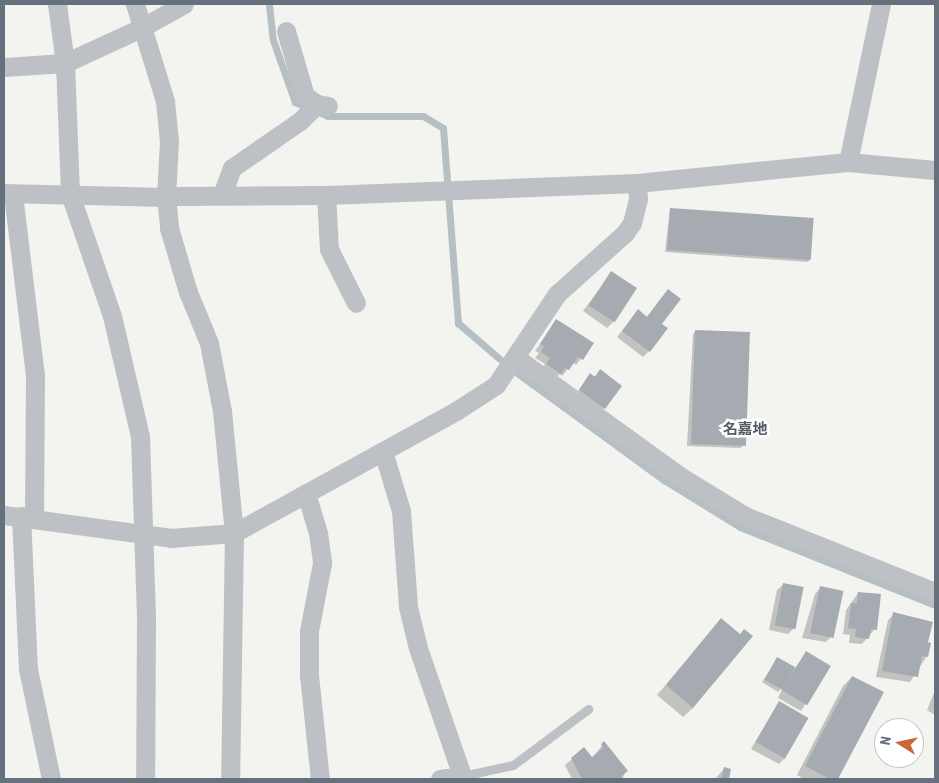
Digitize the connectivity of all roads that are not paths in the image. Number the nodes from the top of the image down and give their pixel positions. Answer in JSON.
{"nodes":[{"id":1,"x":57,"y":4,"type":"edge"},
{"id":2,"x":135,"y":4,"type":"edge"},
{"id":3,"x":184,"y":4,"type":"edge"},
{"id":4,"x":881,"y":4,"type":"edge"},
{"id":5,"x":141,"y":28,"type":"junction"},
{"id":6,"x":286,"y":31,"type":"dead end"},
{"id":7,"x":65,"y":63,"type":"junction"},
{"id":8,"x":4,"y":67,"type":"edge"},
{"id":9,"x":848,"y":162,"type":"junction"},
{"id":10,"x":935,"y":170,"type":"edge"},
{"id":11,"x":637,"y":183,"type":"junction"},
{"id":12,"x":8,"y":193,"type":"edge"},
{"id":13,"x":70,"y":194,"type":"junction"},
{"id":14,"x":326,"y":194,"type":"junction"},
{"id":15,"x":222,"y":195,"type":"junction"},
{"id":16,"x":171,"y":196,"type":"junction"},
{"id":17,"x":356,"y":303,"type":"dead end"},
{"id":18,"x":515,"y":357,"type":"junction"},
{"id":19,"x":384,"y":451,"type":"junction"},
{"id":20,"x":306,"y":493,"type":"junction"},
{"id":21,"x":20,"y":516,"type":"edge"},
{"id":22,"x":234,"y":533,"type":"junction"},
{"id":23,"x":143,"y":535,"type":"junction"},
{"id":24,"x":935,"y":592,"type":"edge"},
{"id":25,"x":588,"y":709,"type":"dead end"},
{"id":26,"x":462,"y":778,"type":"edge"},
{"id":27,"x":51,"y":779,"type":"edge"},
{"id":28,"x":145,"y":779,"type":"edge"},
{"id":29,"x":230,"y":779,"type":"edge"},
{"id":30,"x":320,"y":779,"type":"edge"},
{"id":31,"x":440,"y":779,"type":"edge"}],
"edges":[{"from":1,"to":7,"type":"street"},
{"from":2,"to":5,"type":"street"},
{"from":3,"to":5,"type":"street"},
{"from":4,"to":9,"type":"street"},
{"from":5,"to":7,"type":"street"},
{"from":5,"to":16,"type":"street"},
{"from":6,"to":15,"type":"street"},
{"from":7,"to":8,"type":"street"},
{"from":7,"to":13,"type":"street"},
{"from":9,"to":10,"type":"street"},
{"from":9,"to":11,"type":"street"},
{"from":11,"to":14,"type":"street"},
{"from":11,"to":18,"type":"street"},
{"from":12,"to":13,"type":"street"},
{"from":12,"to":21,"type":"street"},
{"from":13,"to":16,"type":"street"},
{"from":13,"to":23,"type":"street"},
{"from":14,"to":15,"type":"street"},
{"from":14,"to":17,"type":"street"},
{"from":15,"to":16,"type":"street"},
{"from":16,"to":22,"type":"street"},
{"from":18,"to":19,"type":"street"},
{"from":18,"to":24,"type":"street"},
{"from":19,"to":20,"type":"street"},
{"from":19,"to":26,"type":"street"},
{"from":20,"to":22,"type":"street"},
{"from":20,"to":30,"type":"street"},
{"from":21,"to":23,"type":"street"},
{"from":21,"to":27,"type":"street"},
{"from":22,"to":23,"type":"street"},
{"from":22,"to":29,"type":"street"},
{"from":23,"to":28,"type":"street"},
{"from":25,"to":26,"type":"lane"},
{"from":26,"to":31,"type":"street"}]}
